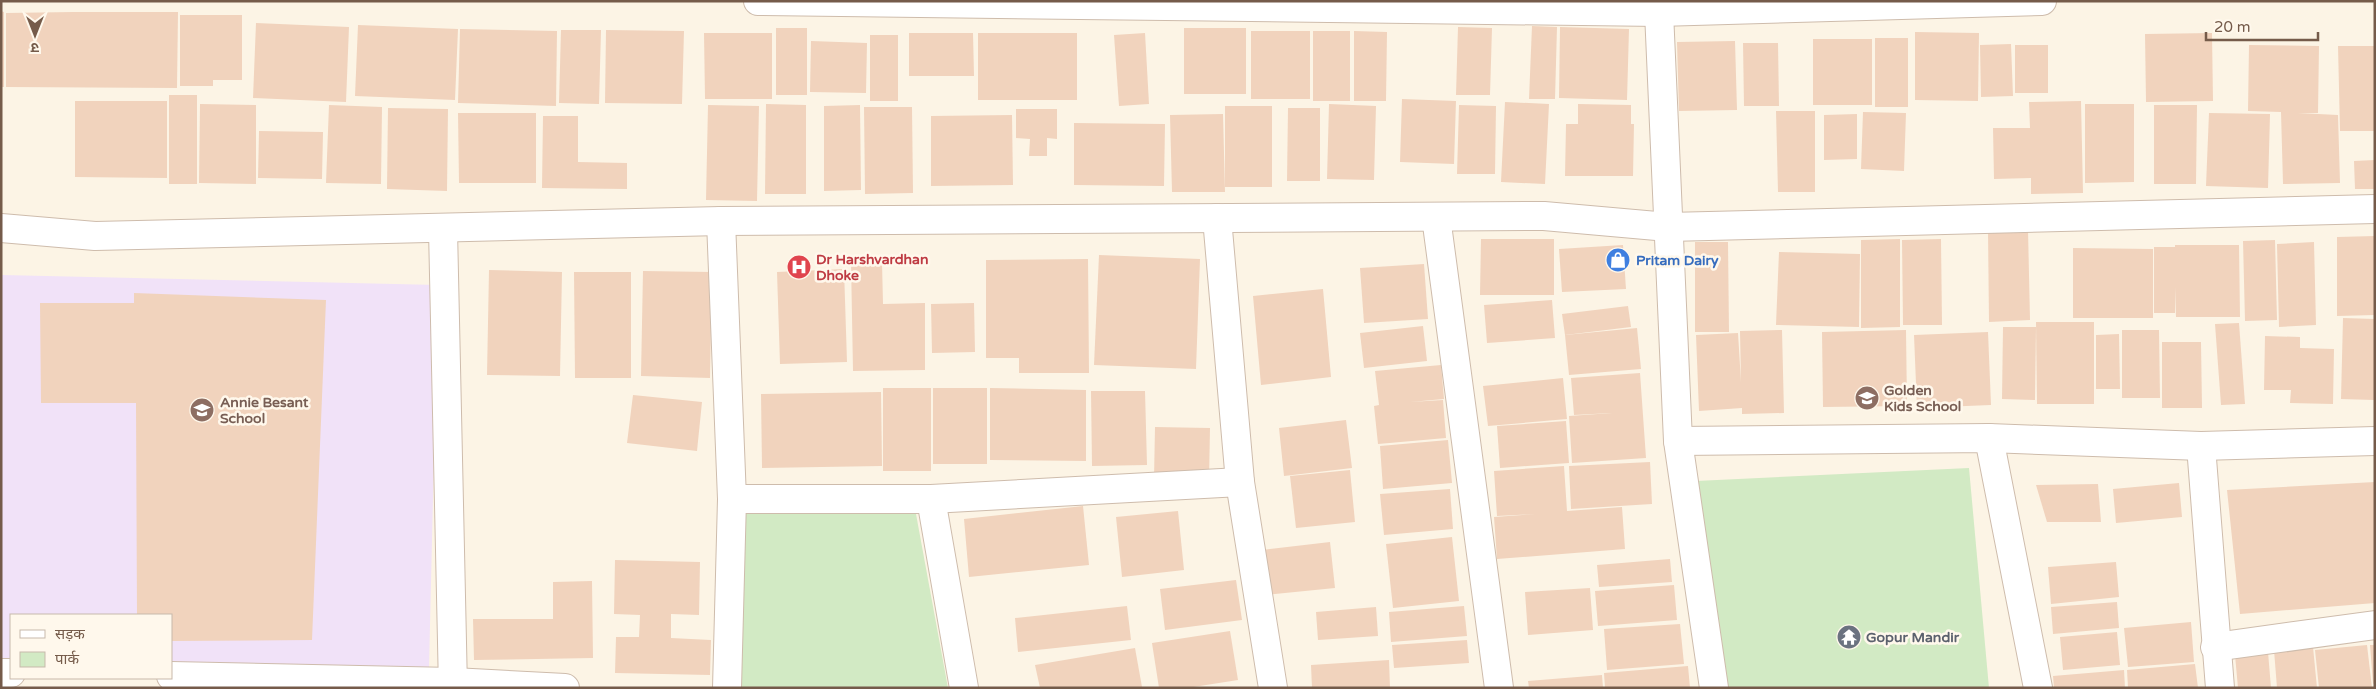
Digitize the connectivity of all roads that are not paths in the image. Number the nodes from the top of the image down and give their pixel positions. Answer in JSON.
{"nodes":[{"id":1,"x":758,"y":1,"type":"edge"},
{"id":2,"x":2042,"y":1,"type":"edge"},
{"id":3,"x":1660,"y":12,"type":"junction"},
{"id":4,"x":2375,"y":209,"type":"edge"},
{"id":5,"x":1436,"y":217,"type":"junction"},
{"id":6,"x":1217,"y":218,"type":"junction"},
{"id":7,"x":721,"y":221,"type":"junction"},
{"id":8,"x":1668,"y":227,"type":"junction"},
{"id":9,"x":1,"y":228,"type":"edge"},
{"id":10,"x":443,"y":229,"type":"junction"},
{"id":11,"x":1989,"y":438,"type":"junction"},
{"id":12,"x":1678,"y":441,"type":"junction"},
{"id":13,"x":2375,"y":441,"type":"edge"},
{"id":14,"x":2201,"y":446,"type":"junction"},
{"id":15,"x":1240,"y":482,"type":"junction"},
{"id":16,"x":732,"y":499,"type":"junction"},
{"id":17,"x":931,"y":499,"type":"junction"},
{"id":18,"x":2375,"y":625,"type":"edge"},
{"id":19,"x":2215,"y":647,"type":"junction"},
{"id":20,"x":172,"y":676,"type":"edge"},
{"id":21,"x":453,"y":685,"type":"edge"},
{"id":22,"x":565,"y":688,"type":"edge"},
{"id":23,"x":727,"y":688,"type":"edge"},
{"id":24,"x":964,"y":688,"type":"edge"},
{"id":25,"x":1274,"y":688,"type":"edge"},
{"id":26,"x":1499,"y":688,"type":"edge"},
{"id":27,"x":1714,"y":688,"type":"edge"},
{"id":28,"x":2038,"y":688,"type":"edge"},
{"id":29,"x":2220,"y":688,"type":"edge"}],
"edges":[{"from":1,"to":3,"type":"street"},
{"from":2,"to":3,"type":"street"},
{"from":3,"to":8,"type":"street"},
{"from":4,"to":8,"type":"street"},
{"from":5,"to":6,"type":"street"},
{"from":5,"to":8,"type":"street"},
{"from":5,"to":26,"type":"street"},
{"from":6,"to":7,"type":"street"},
{"from":6,"to":15,"type":"street"},
{"from":7,"to":10,"type":"street"},
{"from":7,"to":16,"type":"street"},
{"from":8,"to":12,"type":"street"},
{"from":9,"to":10,"type":"street"},
{"from":10,"to":21,"type":"street"},
{"from":11,"to":12,"type":"street"},
{"from":11,"to":14,"type":"street"},
{"from":11,"to":28,"type":"street"},
{"from":12,"to":27,"type":"street"},
{"from":13,"to":14,"type":"street"},
{"from":14,"to":19,"type":"street"},
{"from":15,"to":17,"type":"street"},
{"from":15,"to":25,"type":"street"},
{"from":16,"to":17,"type":"street"},
{"from":16,"to":23,"type":"street"},
{"from":17,"to":24,"type":"street"},
{"from":18,"to":19,"type":"street"},
{"from":19,"to":29,"type":"street"},
{"from":20,"to":21,"type":"street"},
{"from":21,"to":22,"type":"street"}]}
